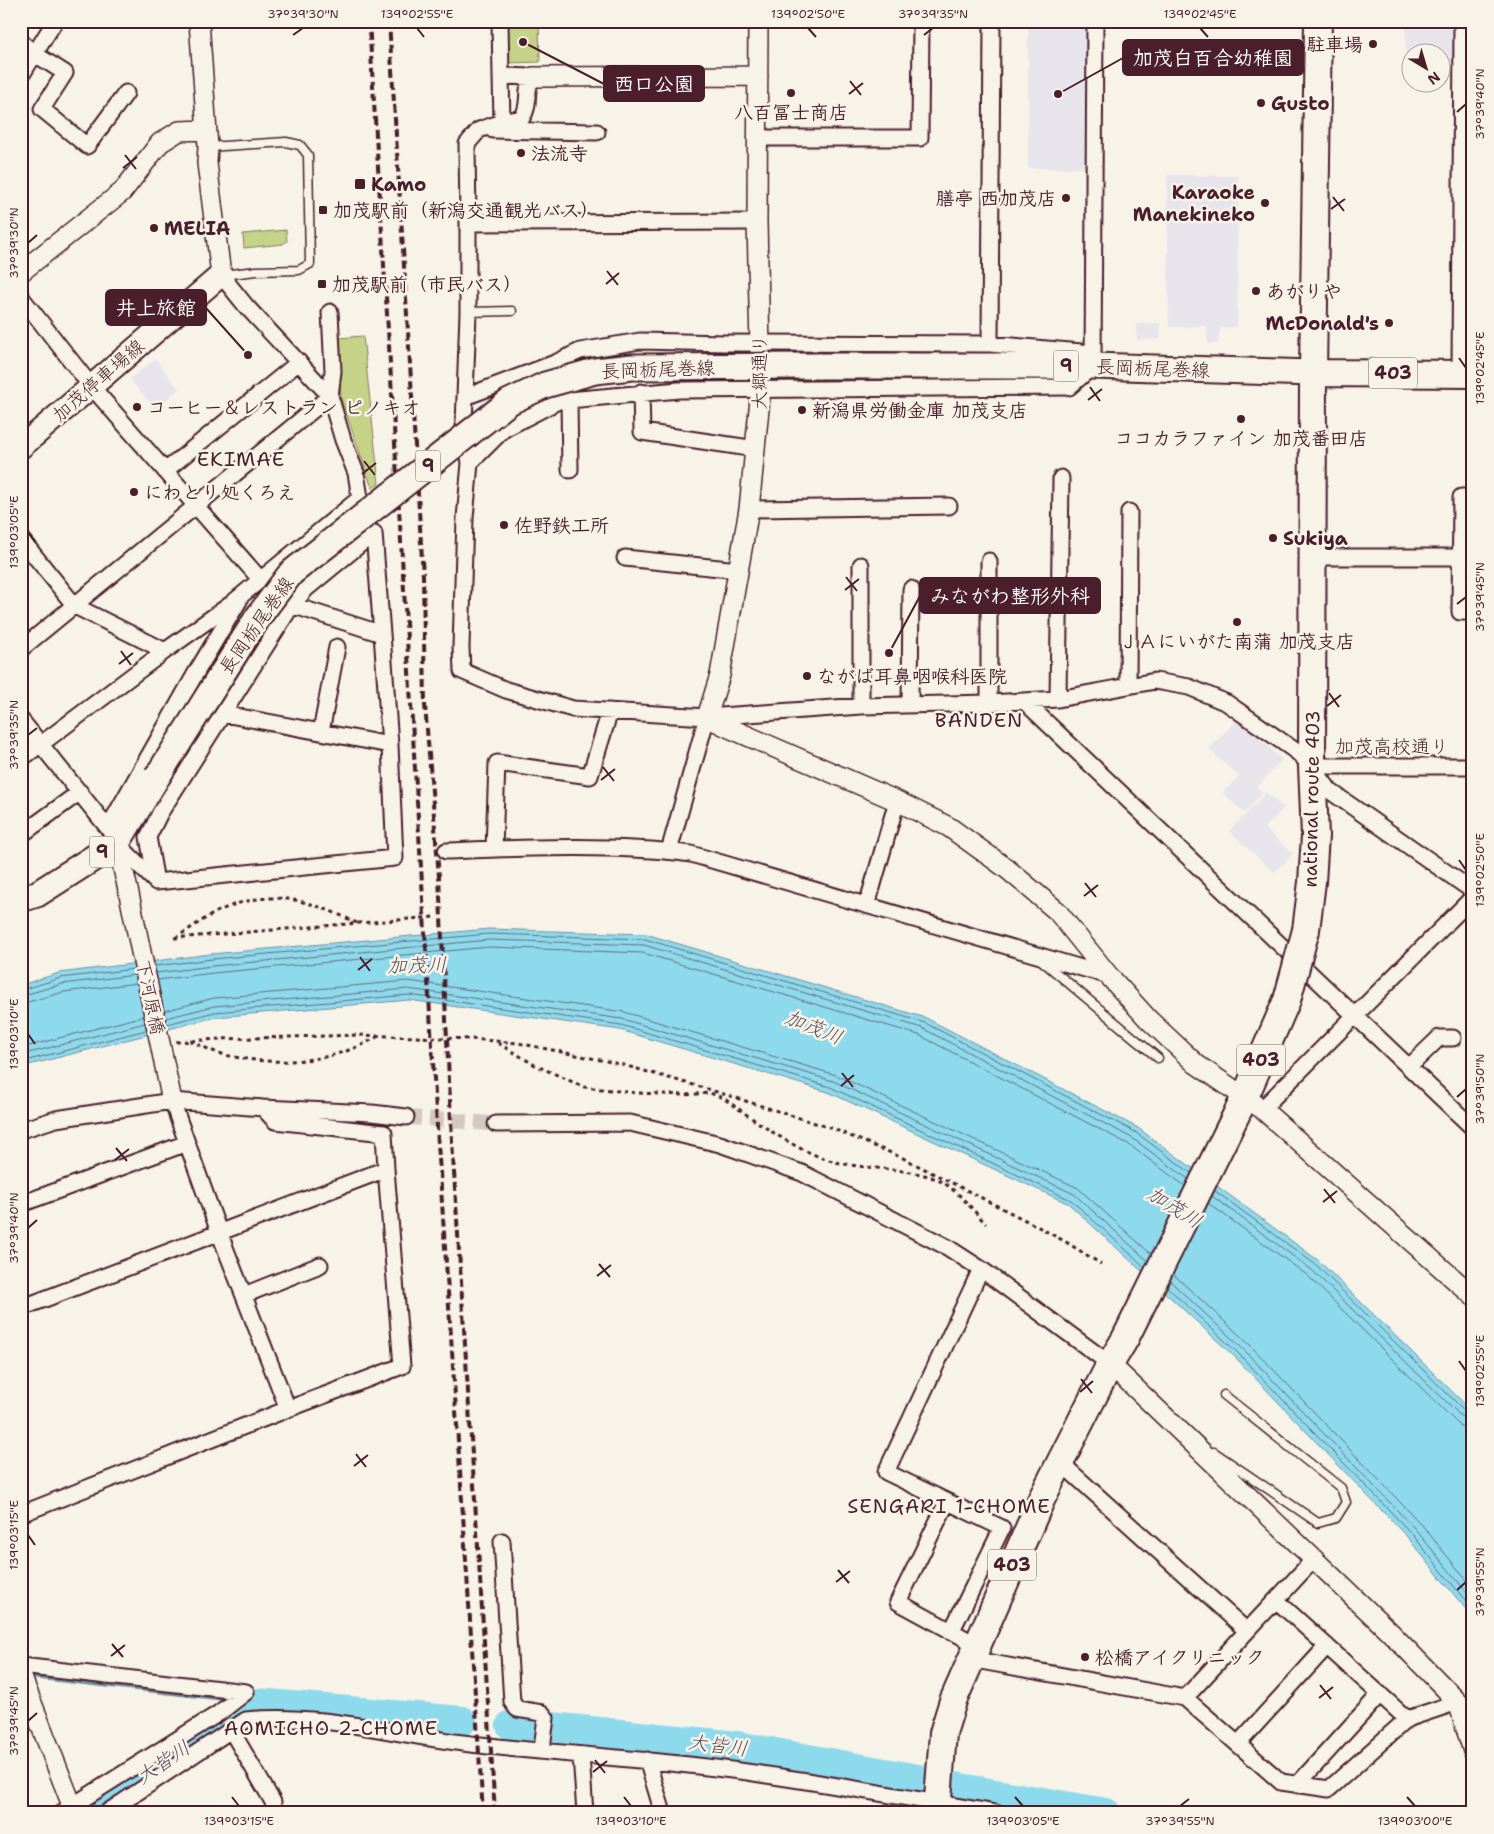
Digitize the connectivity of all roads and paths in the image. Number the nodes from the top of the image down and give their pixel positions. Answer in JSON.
{"nodes":[{"id":1,"x":55,"y":21,"type":"edge"},
{"id":2,"x":199,"y":21,"type":"edge"},
{"id":3,"x":500,"y":21,"type":"edge"},
{"id":4,"x":758,"y":21,"type":"edge"},
{"id":5,"x":920,"y":21,"type":"edge"},
{"id":6,"x":992,"y":21,"type":"edge"},
{"id":7,"x":1095,"y":21,"type":"edge"},
{"id":8,"x":1318,"y":21,"type":"edge"},
{"id":9,"x":1462,"y":21,"type":"edge"},
{"id":10,"x":21,"y":42,"type":"edge"},
{"id":11,"x":35,"y":54,"type":"junction"},
{"id":12,"x":21,"y":76,"type":"edge"},
{"id":13,"x":501,"y":76,"type":"junction"},
{"id":14,"x":758,"y":76,"type":"junction"},
{"id":15,"x":533,"y":77,"type":"junction"},
{"id":16,"x":126,"y":93,"type":"dead end"},
{"id":17,"x":502,"y":122,"type":"junction"},
{"id":18,"x":479,"y":130,"type":"junction"},
{"id":19,"x":597,"y":132,"type":"dead end"},
{"id":20,"x":207,"y":138,"type":"junction"},
{"id":21,"x":757,"y":138,"type":"junction"},
{"id":22,"x":1467,"y":174,"type":"edge"},
{"id":23,"x":757,"y":222,"type":"junction"},
{"id":24,"x":468,"y":223,"type":"junction"},
{"id":25,"x":21,"y":272,"type":"edge"},
{"id":26,"x":221,"y":275,"type":"junction"},
{"id":27,"x":21,"y":297,"type":"edge"},
{"id":28,"x":512,"y":311,"type":"dead end"},
{"id":29,"x":330,"y":312,"type":"dead end"},
{"id":30,"x":468,"y":312,"type":"junction"},
{"id":31,"x":759,"y":342,"type":"junction"},
{"id":32,"x":990,"y":344,"type":"junction"},
{"id":33,"x":1093,"y":359,"type":"junction"},
{"id":34,"x":299,"y":362,"type":"junction"},
{"id":35,"x":1313,"y":373,"type":"junction"},
{"id":36,"x":1466,"y":374,"type":"edge"},
{"id":37,"x":91,"y":386,"type":"junction"},
{"id":38,"x":761,"y":389,"type":"junction"},
{"id":39,"x":641,"y":392,"type":"junction"},
{"id":40,"x":330,"y":396,"type":"junction"},
{"id":41,"x":465,"y":397,"type":"junction"},
{"id":42,"x":568,"y":400,"type":"junction"},
{"id":43,"x":21,"y":447,"type":"edge"},
{"id":44,"x":756,"y":449,"type":"junction"},
{"id":45,"x":470,"y":463,"type":"junction"},
{"id":46,"x":165,"y":470,"type":"junction"},
{"id":47,"x":570,"y":470,"type":"dead end"},
{"id":48,"x":1061,"y":478,"type":"dead end"},
{"id":49,"x":1473,"y":497,"type":"edge"},
{"id":50,"x":196,"y":505,"type":"junction"},
{"id":51,"x":949,"y":506,"type":"dead end"},
{"id":52,"x":749,"y":509,"type":"junction"},
{"id":53,"x":1129,"y":512,"type":"dead end"},
{"id":54,"x":21,"y":539,"type":"edge"},
{"id":55,"x":1313,"y":556,"type":"junction"},
{"id":56,"x":1460,"y":557,"type":"junction"},
{"id":57,"x":625,"y":558,"type":"dead end"},
{"id":58,"x":989,"y":562,"type":"dead end"},
{"id":59,"x":861,"y":565,"type":"dead end"},
{"id":60,"x":738,"y":570,"type":"junction"},
{"id":61,"x":260,"y":579,"type":"junction"},
{"id":62,"x":911,"y":588,"type":"dead end"},
{"id":63,"x":244,"y":593,"type":"junction"},
{"id":64,"x":292,"y":605,"type":"junction"},
{"id":65,"x":75,"y":606,"type":"junction"},
{"id":66,"x":1473,"y":612,"type":"edge"},
{"id":67,"x":382,"y":634,"type":"junction"},
{"id":68,"x":337,"y":646,"type":"dead end"},
{"id":69,"x":21,"y":649,"type":"edge"},
{"id":70,"x":165,"y":651,"type":"junction"},
{"id":71,"x":1128,"y":685,"type":"junction"},
{"id":72,"x":1058,"y":699,"type":"junction"},
{"id":73,"x":1024,"y":701,"type":"junction"},
{"id":74,"x":990,"y":703,"type":"junction"},
{"id":75,"x":910,"y":705,"type":"junction"},
{"id":76,"x":860,"y":706,"type":"junction"},
{"id":77,"x":610,"y":711,"type":"junction"},
{"id":78,"x":224,"y":714,"type":"junction"},
{"id":79,"x":707,"y":717,"type":"junction"},
{"id":80,"x":21,"y":720,"type":"edge"},
{"id":81,"x":321,"y":732,"type":"junction"},
{"id":82,"x":41,"y":744,"type":"junction"},
{"id":83,"x":390,"y":745,"type":"junction"},
{"id":84,"x":21,"y":759,"type":"edge"},
{"id":85,"x":1312,"y":766,"type":"junction"},
{"id":86,"x":1473,"y":766,"type":"edge"},
{"id":87,"x":80,"y":792,"type":"junction"},
{"id":88,"x":897,"y":801,"type":"junction"},
{"id":89,"x":21,"y":835,"type":"edge"},
{"id":90,"x":112,"y":836,"type":"junction"},
{"id":91,"x":494,"y":849,"type":"junction"},
{"id":92,"x":446,"y":851,"type":"dead end"},
{"id":93,"x":669,"y":851,"type":"junction"},
{"id":94,"x":156,"y":882,"type":"junction"},
{"id":95,"x":1473,"y":890,"type":"edge"},
{"id":96,"x":1473,"y":897,"type":"edge"},
{"id":97,"x":21,"y":900,"type":"edge"},
{"id":98,"x":866,"y":905,"type":"junction"},
{"id":99,"x":434,"y":917,"type":"dead end"},
{"id":100,"x":358,"y":924,"type":"junction"},
{"id":101,"x":1036,"y":956,"type":"junction"},
{"id":102,"x":1109,"y":976,"type":"junction"},
{"id":103,"x":1355,"y":1017,"type":"junction"},
{"id":104,"x":379,"y":1036,"type":"junction"},
{"id":105,"x":1453,"y":1038,"type":"dead end"},
{"id":106,"x":189,"y":1041,"type":"junction"},
{"id":107,"x":495,"y":1041,"type":"junction"},
{"id":108,"x":170,"y":1043,"type":"dead end"},
{"id":109,"x":1158,"y":1058,"type":"dead end"},
{"id":110,"x":1408,"y":1067,"type":"junction"},
{"id":111,"x":172,"y":1101,"type":"junction"},
{"id":112,"x":263,"y":1108,"type":"junction"},
{"id":113,"x":1247,"y":1108,"type":"junction"},
{"id":114,"x":406,"y":1117,"type":"tunnel mouth"},
{"id":115,"x":496,"y":1124,"type":"tunnel mouth"},
{"id":116,"x":1473,"y":1128,"type":"edge"},
{"id":117,"x":21,"y":1130,"type":"edge"},
{"id":118,"x":187,"y":1142,"type":"junction"},
{"id":119,"x":386,"y":1169,"type":"junction"},
{"id":120,"x":21,"y":1204,"type":"edge"},
{"id":121,"x":986,"y":1224,"type":"dead end"},
{"id":122,"x":219,"y":1232,"type":"junction"},
{"id":123,"x":1101,"y":1264,"type":"dead end"},
{"id":124,"x":320,"y":1265,"type":"dead end"},
{"id":125,"x":981,"y":1269,"type":"junction"},
{"id":126,"x":244,"y":1294,"type":"junction"},
{"id":127,"x":1473,"y":1296,"type":"edge"},
{"id":128,"x":21,"y":1308,"type":"edge"},
{"id":129,"x":1110,"y":1364,"type":"junction"},
{"id":130,"x":1224,"y":1395,"type":"dead end"},
{"id":131,"x":288,"y":1409,"type":"junction"},
{"id":132,"x":1175,"y":1426,"type":"junction"},
{"id":133,"x":1060,"y":1462,"type":"junction"},
{"id":134,"x":947,"y":1502,"type":"junction"},
{"id":135,"x":21,"y":1514,"type":"edge"},
{"id":136,"x":502,"y":1541,"type":"dead end"},
{"id":137,"x":1314,"y":1559,"type":"junction"},
{"id":138,"x":1276,"y":1600,"type":"junction"},
{"id":139,"x":1247,"y":1631,"type":"junction"},
{"id":140,"x":951,"y":1632,"type":"junction"},
{"id":141,"x":1327,"y":1646,"type":"junction"},
{"id":142,"x":973,"y":1652,"type":"junction"},
{"id":143,"x":21,"y":1666,"type":"edge"},
{"id":144,"x":23,"y":1683,"type":"edge"},
{"id":145,"x":1380,"y":1694,"type":"junction"},
{"id":146,"x":1185,"y":1698,"type":"junction"},
{"id":147,"x":1458,"y":1702,"type":"junction"},
{"id":148,"x":1407,"y":1719,"type":"junction"},
{"id":149,"x":231,"y":1730,"type":"junction"},
{"id":150,"x":1238,"y":1744,"type":"junction"},
{"id":151,"x":543,"y":1746,"type":"junction"},
{"id":152,"x":1473,"y":1751,"type":"edge"},
{"id":153,"x":581,"y":1755,"type":"junction"},
{"id":154,"x":647,"y":1760,"type":"junction"},
{"id":155,"x":1297,"y":1785,"type":"junction"},
{"id":156,"x":273,"y":1802,"type":"dead end"},
{"id":157,"x":937,"y":1808,"type":"edge"},
{"id":158,"x":69,"y":1810,"type":"edge"},
{"id":159,"x":106,"y":1813,"type":"edge"},
{"id":160,"x":585,"y":1813,"type":"edge"},
{"id":161,"x":663,"y":1813,"type":"edge"},
{"id":162,"x":996,"y":1813,"type":"edge"}],
"edges":[{"from":1,"to":11,"type":"street"},
{"from":2,"to":20,"type":"street"},
{"from":3,"to":13,"type":"street"},
{"from":4,"to":14,"type":"street","name":"大郷通り"},
{"from":5,"to":21,"type":"street"},
{"from":6,"to":32,"type":"street"},
{"from":7,"to":33,"type":"street"},
{"from":8,"to":35,"type":"highway","name":"national route 403","number":"403"},
{"from":9,"to":22,"type":"street"},
{"from":10,"to":11,"type":"street"},
{"from":11,"to":12,"type":"street"},
{"from":11,"to":16,"type":"street"},
{"from":13,"to":15,"type":"street"},
{"from":13,"to":17,"type":"street"},
{"from":14,"to":15,"type":"street"},
{"from":14,"to":21,"type":"street","name":"大郷通り"},
{"from":15,"to":17,"type":"street"},
{"from":17,"to":18,"type":"street"},
{"from":18,"to":19,"type":"street"},
{"from":18,"to":24,"type":"street"},
{"from":20,"to":25,"type":"street"},
{"from":20,"to":26,"type":"street"},
{"from":20,"to":26,"type":"lane"},
{"from":21,"to":23,"type":"street","name":"大郷通り"},
{"from":22,"to":36,"type":"street"},
{"from":23,"to":24,"type":"street"},
{"from":23,"to":31,"type":"street","name":"大郷通り"},
{"from":24,"to":30,"type":"street"},
{"from":26,"to":34,"type":"street"},
{"from":26,"to":37,"type":"main road","name":"加茂停車場線"},
{"from":27,"to":37,"type":"street"},
{"from":28,"to":30,"type":"lane"},
{"from":29,"to":40,"type":"street"},
{"from":30,"to":41,"type":"street"},
{"from":31,"to":32,"type":"street"},
{"from":31,"to":38,"type":"street","name":"大郷通り"},
{"from":31,"to":41,"type":"street"},
{"from":32,"to":33,"type":"street"},
{"from":33,"to":35,"type":"main road","name":"長岡栃尾巻線","number":"9"},
{"from":33,"to":38,"type":"street"},
{"from":33,"to":90,"type":"main road","name":"長岡栃尾巻線","number":"9","bridge":true},
{"from":34,"to":40,"type":"street"},
{"from":34,"to":46,"type":"street"},
{"from":35,"to":36,"type":"highway","number":"403"},
{"from":35,"to":55,"type":"highway","name":"national route 403","number":"403"},
{"from":37,"to":43,"type":"main road","name":"加茂停車場線"},
{"from":37,"to":46,"type":"street"},
{"from":38,"to":39,"type":"street"},
{"from":38,"to":44,"type":"street","name":"大郷通り"},
{"from":39,"to":42,"type":"street"},
{"from":39,"to":44,"type":"street"},
{"from":40,"to":50,"type":"street"},
{"from":40,"to":61,"type":"street"},
{"from":41,"to":45,"type":"street"},
{"from":42,"to":45,"type":"street"},
{"from":42,"to":47,"type":"street"},
{"from":44,"to":52,"type":"street","name":"大郷通り"},
{"from":45,"to":77,"type":"street","name":"加茂高校通り"},
{"from":46,"to":50,"type":"street"},
{"from":48,"to":72,"type":"street"},
{"from":49,"to":56,"type":"street"},
{"from":50,"to":61,"type":"street"},
{"from":50,"to":65,"type":"street"},
{"from":51,"to":52,"type":"street"},
{"from":52,"to":60,"type":"street","name":"大郷通り"},
{"from":53,"to":71,"type":"street"},
{"from":54,"to":65,"type":"street"},
{"from":55,"to":56,"type":"street"},
{"from":55,"to":85,"type":"highway","name":"national route 403","number":"403"},
{"from":56,"to":66,"type":"street"},
{"from":57,"to":60,"type":"street"},
{"from":58,"to":74,"type":"street"},
{"from":59,"to":76,"type":"street"},
{"from":60,"to":79,"type":"street","name":"大郷通り"},
{"from":61,"to":63,"type":"street"},
{"from":61,"to":64,"type":"street"},
{"from":62,"to":75,"type":"street"},
{"from":63,"to":70,"type":"street"},
{"from":63,"to":90,"type":"street"},
{"from":64,"to":67,"type":"street"},
{"from":64,"to":67,"type":"street"},
{"from":64,"to":78,"type":"street"},
{"from":65,"to":69,"type":"street"},
{"from":65,"to":70,"type":"street"},
{"from":67,"to":83,"type":"street"},
{"from":68,"to":81,"type":"street"},
{"from":70,"to":82,"type":"street"},
{"from":71,"to":72,"type":"street","name":"加茂高校通り"},
{"from":71,"to":85,"type":"street","name":"加茂高校通り"},
{"from":72,"to":73,"type":"street","name":"加茂高校通り"},
{"from":73,"to":74,"type":"street","name":"加茂高校通り"},
{"from":73,"to":103,"type":"street"},
{"from":74,"to":75,"type":"street","name":"加茂高校通り"},
{"from":75,"to":76,"type":"street","name":"加茂高校通り"},
{"from":76,"to":79,"type":"street","name":"加茂高校通り"},
{"from":77,"to":79,"type":"street","name":"加茂高校通り"},
{"from":77,"to":91,"type":"street"},
{"from":78,"to":81,"type":"street"},
{"from":78,"to":94,"type":"street"},
{"from":79,"to":88,"type":"street"},
{"from":79,"to":93,"type":"street"},
{"from":80,"to":82,"type":"street"},
{"from":81,"to":83,"type":"street"},
{"from":82,"to":84,"type":"street"},
{"from":82,"to":87,"type":"street"},
{"from":83,"to":94,"type":"street"},
{"from":85,"to":86,"type":"street","name":"加茂高校通り"},
{"from":85,"to":95,"type":"street"},
{"from":85,"to":113,"type":"highway","name":"national route 403","number":"403","bridge":true},
{"from":87,"to":89,"type":"street"},
{"from":87,"to":90,"type":"street"},
{"from":88,"to":98,"type":"street"},
{"from":88,"to":102,"type":"street"},
{"from":90,"to":94,"type":"street"},
{"from":90,"to":97,"type":"main road","name":"長岡栃尾巻線","number":"9"},
{"from":90,"to":111,"type":"street","name":"下河原橋"},
{"from":91,"to":92,"type":"street"},
{"from":91,"to":93,"type":"street"},
{"from":93,"to":98,"type":"street"},
{"from":96,"to":103,"type":"street"},
{"from":98,"to":101,"type":"street"},
{"from":99,"to":100,"type":"path"},
{"from":100,"to":100,"type":"path"},
{"from":101,"to":102,"type":"street"},
{"from":101,"to":109,"type":"lane"},
{"from":102,"to":113,"type":"street"},
{"from":103,"to":110,"type":"street"},
{"from":103,"to":113,"type":"street"},
{"from":104,"to":106,"type":"path"},
{"from":104,"to":106,"type":"path"},
{"from":104,"to":107,"type":"path"},
{"from":105,"to":110,"type":"street"},
{"from":106,"to":108,"type":"path"},
{"from":107,"to":121,"type":"path"},
{"from":107,"to":123,"type":"path"},
{"from":110,"to":116,"type":"street"},
{"from":111,"to":112,"type":"street"},
{"from":111,"to":117,"type":"street"},
{"from":111,"to":118,"type":"street"},
{"from":112,"to":114,"type":"street"},
{"from":112,"to":119,"type":"street"},
{"from":113,"to":127,"type":"street"},
{"from":113,"to":129,"type":"highway","name":"national route 403","number":"403"},
{"from":115,"to":125,"type":"street"},
{"from":118,"to":120,"type":"street"},
{"from":118,"to":122,"type":"street"},
{"from":119,"to":122,"type":"street"},
{"from":119,"to":131,"type":"street"},
{"from":122,"to":126,"type":"street"},
{"from":122,"to":128,"type":"street"},
{"from":124,"to":126,"type":"street"},
{"from":125,"to":129,"type":"street"},
{"from":125,"to":134,"type":"street"},
{"from":126,"to":131,"type":"street"},
{"from":129,"to":132,"type":"street"},
{"from":129,"to":133,"type":"highway","name":"national route 403","number":"403"},
{"from":130,"to":132,"type":"lane"},
{"from":131,"to":135,"type":"street"},
{"from":132,"to":137,"type":"street"},
{"from":133,"to":139,"type":"street"},
{"from":133,"to":142,"type":"highway","name":"national route 403","number":"403"},
{"from":134,"to":140,"type":"street"},
{"from":134,"to":140,"type":"street"},
{"from":136,"to":151,"type":"street"},
{"from":137,"to":138,"type":"street"},
{"from":137,"to":147,"type":"street"},
{"from":138,"to":139,"type":"street"},
{"from":138,"to":141,"type":"street"},
{"from":139,"to":146,"type":"street"},
{"from":140,"to":142,"type":"street"},
{"from":141,"to":145,"type":"street"},
{"from":141,"to":150,"type":"street"},
{"from":142,"to":146,"type":"street"},
{"from":142,"to":157,"type":"highway","name":"national route 403","number":"403"},
{"from":143,"to":158,"type":"street"},
{"from":144,"to":158,"type":"street"},
{"from":145,"to":148,"type":"street"},
{"from":145,"to":155,"type":"street"},
{"from":146,"to":150,"type":"street"},
{"from":147,"to":148,"type":"street"},
{"from":147,"to":152,"type":"street"},
{"from":148,"to":155,"type":"street"},
{"from":149,"to":151,"type":"street"},
{"from":149,"to":156,"type":"street"},
{"from":149,"to":159,"type":"street"},
{"from":150,"to":155,"type":"street"},
{"from":151,"to":153,"type":"street"},
{"from":153,"to":154,"type":"street"},
{"from":153,"to":160,"type":"street"},
{"from":154,"to":157,"type":"street"},
{"from":154,"to":161,"type":"street"},
{"from":157,"to":162,"type":"street"}]}
